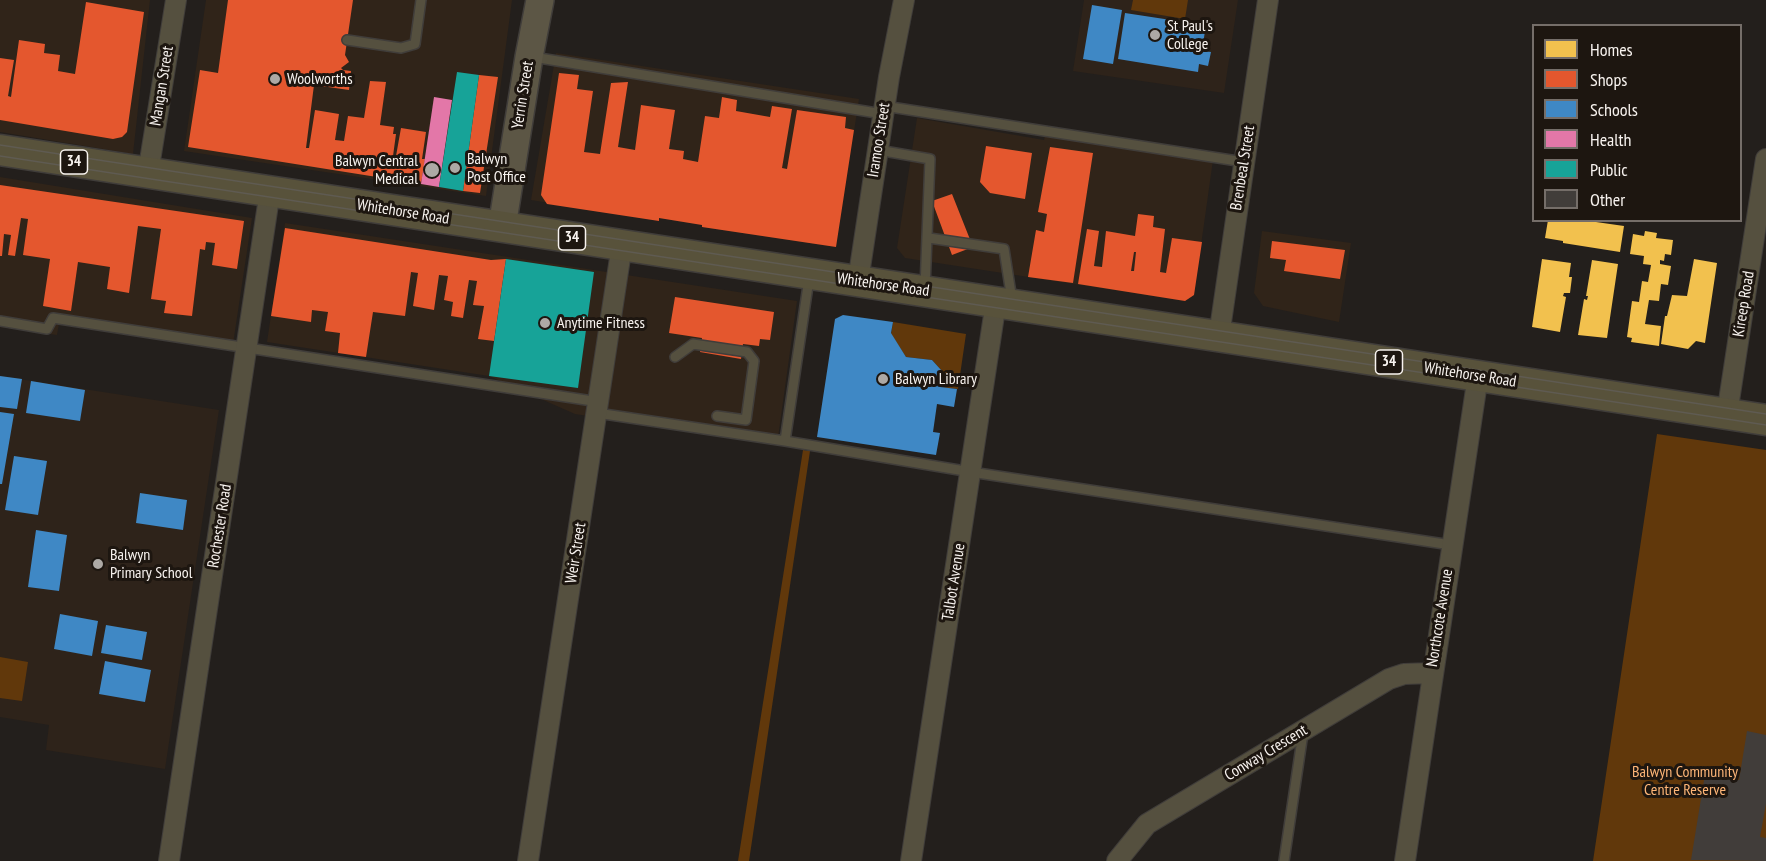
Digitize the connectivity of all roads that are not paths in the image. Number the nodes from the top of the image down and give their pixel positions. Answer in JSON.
{"nodes":[{"id":1,"x":172,"y":0,"type":"edge"},
{"id":2,"x":421,"y":0,"type":"edge"},
{"id":3,"x":540,"y":0,"type":"edge"},
{"id":4,"x":904,"y":0,"type":"edge"},
{"id":5,"x":1268,"y":0,"type":"edge"},
{"id":6,"x":347,"y":40,"type":"dead end"},
{"id":7,"x":529,"y":57,"type":"junction"},
{"id":8,"x":883,"y":110,"type":"junction"},
{"id":9,"x":0,"y":150,"type":"edge"},
{"id":10,"x":878,"y":150,"type":"junction"},
{"id":11,"x":1766,"y":159,"type":"edge"},
{"id":12,"x":1244,"y":162,"type":"junction"},
{"id":13,"x":148,"y":173,"type":"junction"},
{"id":14,"x":270,"y":192,"type":"junction"},
{"id":15,"x":502,"y":227,"type":"junction"},
{"id":16,"x":929,"y":238,"type":"junction"},
{"id":17,"x":622,"y":245,"type":"junction"},
{"id":18,"x":810,"y":274,"type":"junction"},
{"id":19,"x":858,"y":281,"type":"junction"},
{"id":20,"x":925,"y":291,"type":"junction"},
{"id":21,"x":1004,"y":304,"type":"junction"},
{"id":22,"x":0,"y":321,"type":"edge"},
{"id":23,"x":1219,"y":336,"type":"junction"},
{"id":24,"x":247,"y":348,"type":"junction"},
{"id":25,"x":675,"y":357,"type":"dead end"},
{"id":26,"x":1478,"y":376,"type":"junction"},
{"id":27,"x":598,"y":408,"type":"junction"},
{"id":28,"x":1728,"y":414,"type":"junction"},
{"id":29,"x":717,"y":416,"type":"dead end"},
{"id":30,"x":1766,"y":420,"type":"edge"},
{"id":31,"x":785,"y":441,"type":"junction"},
{"id":32,"x":970,"y":472,"type":"junction"},
{"id":33,"x":1451,"y":545,"type":"junction"},
{"id":34,"x":1432,"y":673,"type":"junction"},
{"id":35,"x":1303,"y":731,"type":"junction"},
{"id":36,"x":169,"y":861,"type":"edge"},
{"id":37,"x":528,"y":861,"type":"edge"},
{"id":38,"x":912,"y":861,"type":"edge"},
{"id":39,"x":1117,"y":861,"type":"edge"},
{"id":40,"x":1284,"y":861,"type":"edge"},
{"id":41,"x":1405,"y":861,"type":"edge"}],
"edges":[{"from":1,"to":13,"type":"street","name":"Mangan Street"},
{"from":2,"to":6,"type":"lane"},
{"from":3,"to":7,"type":"street","name":"Yerrin Street"},
{"from":4,"to":8,"type":"street","name":"Iramoo Street"},
{"from":5,"to":12,"type":"street","name":"Brenbeal Street"},
{"from":7,"to":8,"type":"lane"},
{"from":7,"to":15,"type":"street","name":"Yerrin Street"},
{"from":8,"to":10,"type":"street","name":"Iramoo Street"},
{"from":8,"to":12,"type":"lane"},
{"from":9,"to":13,"type":"main road","name":"Whitehorse Road","number":"34"},
{"from":10,"to":16,"type":"lane"},
{"from":10,"to":19,"type":"street","name":"Iramoo Street"},
{"from":11,"to":28,"type":"street","name":"Kireep Road"},
{"from":12,"to":23,"type":"street","name":"Brenbeal Street"},
{"from":13,"to":14,"type":"main road","name":"Whitehorse Road","number":"34"},
{"from":14,"to":15,"type":"main road","name":"Whitehorse Road","number":"34"},
{"from":14,"to":24,"type":"street","name":"Rochester Road"},
{"from":15,"to":17,"type":"main road","name":"Whitehorse Road","number":"34"},
{"from":16,"to":20,"type":"lane"},
{"from":16,"to":21,"type":"lane"},
{"from":17,"to":18,"type":"main road","name":"Whitehorse Road","number":"34"},
{"from":17,"to":27,"type":"street","name":"Weir Street"},
{"from":18,"to":19,"type":"main road","name":"Whitehorse Road","number":"34"},
{"from":18,"to":31,"type":"lane"},
{"from":19,"to":20,"type":"main road","name":"Whitehorse Road","number":"34"},
{"from":20,"to":21,"type":"main road","name":"Whitehorse Road","number":"34"},
{"from":21,"to":23,"type":"main road","name":"Whitehorse Road","number":"34"},
{"from":21,"to":32,"type":"street","name":"Talbot Avenue"},
{"from":22,"to":24,"type":"lane"},
{"from":23,"to":26,"type":"main road","name":"Whitehorse Road","number":"34"},
{"from":24,"to":27,"type":"lane"},
{"from":24,"to":36,"type":"street","name":"Rochester Road"},
{"from":25,"to":29,"type":"lane"},
{"from":26,"to":28,"type":"main road","name":"Whitehorse Road","number":"34"},
{"from":26,"to":33,"type":"street","name":"Northcote Avenue"},
{"from":27,"to":31,"type":"lane"},
{"from":27,"to":37,"type":"street","name":"Weir Street"},
{"from":28,"to":30,"type":"main road","name":"Whitehorse Road","number":"34"},
{"from":31,"to":32,"type":"lane"},
{"from":32,"to":33,"type":"lane"},
{"from":32,"to":38,"type":"street","name":"Talbot Avenue"},
{"from":33,"to":34,"type":"street","name":"Northcote Avenue"},
{"from":34,"to":35,"type":"street","name":"Conway Crescent"},
{"from":34,"to":41,"type":"street","name":"Northcote Avenue"},
{"from":35,"to":39,"type":"street","name":"Conway Crescent"},
{"from":35,"to":40,"type":"lane"}]}
